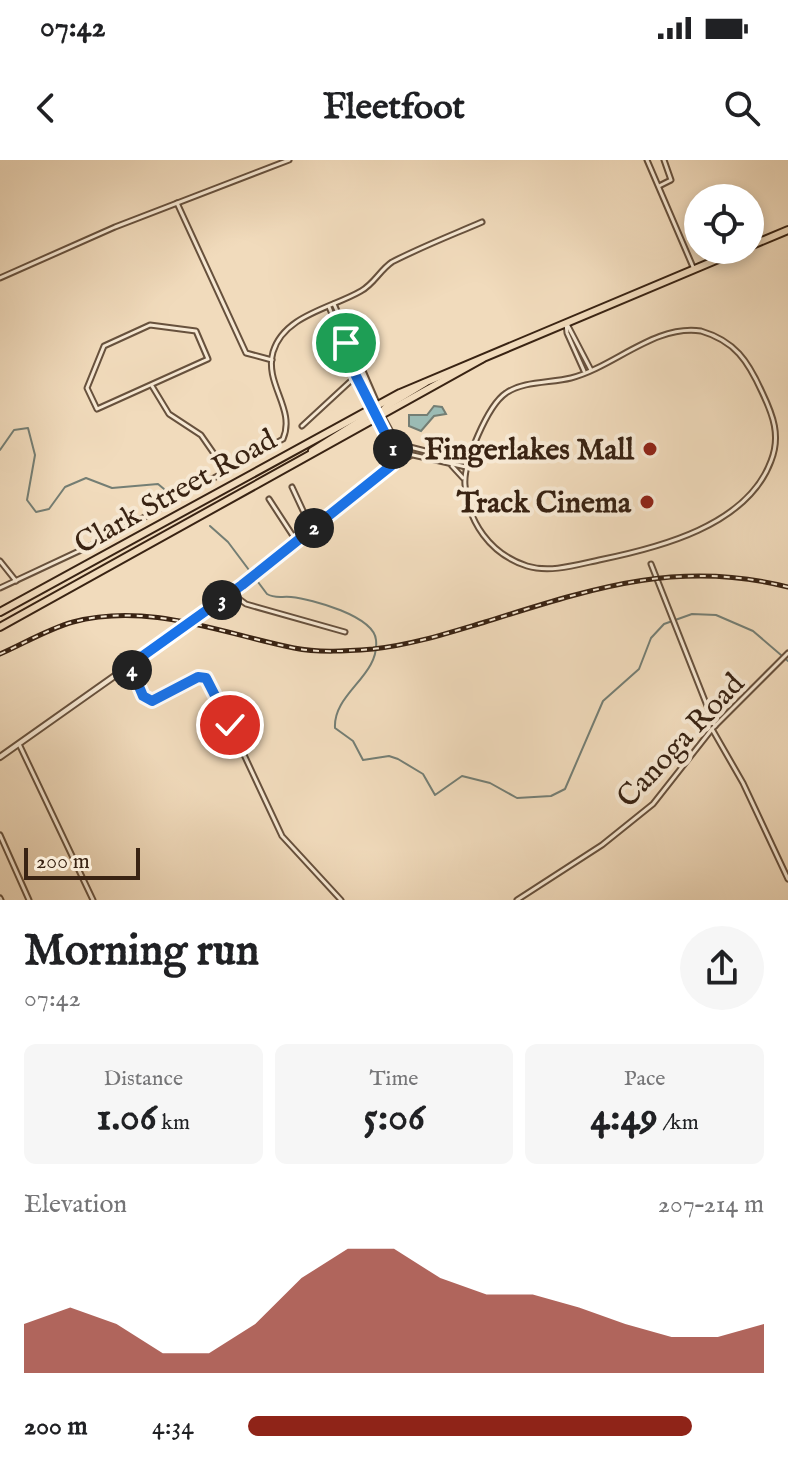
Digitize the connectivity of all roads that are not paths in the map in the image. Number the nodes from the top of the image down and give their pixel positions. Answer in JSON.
{"nodes":[{"id":1,"x":289,"y":160,"type":"edge"},
{"id":2,"x":647,"y":160,"type":"edge"},
{"id":3,"x":664,"y":160,"type":"edge"},
{"id":4,"x":659,"y":186,"type":"junction"},
{"id":5,"x":177,"y":203,"type":"junction"},
{"id":6,"x":482,"y":222,"type":"dead end"},
{"id":7,"x":788,"y":230,"type":"edge"},
{"id":8,"x":764,"y":240,"type":"edge"},
{"id":9,"x":706,"y":264,"type":"edge"},
{"id":10,"x":694,"y":269,"type":"junction"},
{"id":11,"x":0,"y":278,"type":"edge"},
{"id":12,"x":334,"y":304,"type":"junction"},
{"id":13,"x":329,"y":307,"type":"junction"},
{"id":14,"x":566,"y":323,"type":"junction"},
{"id":15,"x":484,"y":356,"type":"junction"},
{"id":16,"x":272,"y":360,"type":"junction"},
{"id":17,"x":591,"y":370,"type":"junction"},
{"id":18,"x":585,"y":373,"type":"junction"},
{"id":19,"x":356,"y":376,"type":"junction"},
{"id":20,"x":368,"y":382,"type":"junction"},
{"id":21,"x":152,"y":386,"type":"junction"},
{"id":22,"x":376,"y":412,"type":"junction"},
{"id":23,"x":302,"y":426,"type":"dead end"},
{"id":24,"x":388,"y":439,"type":"junction"},
{"id":25,"x":404,"y":447,"type":"junction"},
{"id":26,"x":471,"y":452,"type":"junction"},
{"id":27,"x":413,"y":455,"type":"junction"},
{"id":28,"x":453,"y":459,"type":"junction"},
{"id":29,"x":445,"y":463,"type":"junction"},
{"id":30,"x":467,"y":464,"type":"junction"},
{"id":31,"x":392,"y":465,"type":"junction"},
{"id":32,"x":226,"y":472,"type":"junction"},
{"id":33,"x":464,"y":480,"type":"junction"},
{"id":34,"x":292,"y":487,"type":"dead end"},
{"id":35,"x":269,"y":499,"type":"dead end"},
{"id":36,"x":312,"y":530,"type":"junction"},
{"id":37,"x":297,"y":542,"type":"junction"},
{"id":38,"x":0,"y":561,"type":"edge"},
{"id":39,"x":651,"y":564,"type":"dead end"},
{"id":40,"x":16,"y":581,"type":"junction"},
{"id":41,"x":0,"y":588,"type":"edge"},
{"id":42,"x":231,"y":593,"type":"junction"},
{"id":43,"x":0,"y":612,"type":"edge"},
{"id":44,"x":0,"y":627,"type":"edge"},
{"id":45,"x":345,"y":632,"type":"dead end"},
{"id":46,"x":788,"y":653,"type":"edge"},
{"id":47,"x":130,"y":665,"type":"junction"},
{"id":48,"x":713,"y":728,"type":"junction"},
{"id":49,"x":19,"y":744,"type":"junction"},
{"id":50,"x":0,"y":757,"type":"edge"},
{"id":51,"x":0,"y":835,"type":"edge"},
{"id":52,"x":788,"y":879,"type":"edge"},
{"id":53,"x":29,"y":900,"type":"edge"},
{"id":54,"x":93,"y":900,"type":"edge"},
{"id":55,"x":341,"y":900,"type":"edge"},
{"id":56,"x":517,"y":900,"type":"edge"}],
"edges":[{"from":1,"to":5,"type":"street"},
{"from":2,"to":4,"type":"street"},
{"from":3,"to":4,"type":"street"},
{"from":4,"to":10,"type":"street"},
{"from":5,"to":11,"type":"street"},
{"from":5,"to":16,"type":"street"},
{"from":6,"to":12,"type":"street"},
{"from":7,"to":8,"type":"highway"},
{"from":9,"to":10,"type":"highway","name":"Clark Street Road"},
{"from":10,"to":14,"type":"highway","name":"Clark Street Road"},
{"from":12,"to":13,"type":"street"},
{"from":12,"to":20,"type":"street"},
{"from":13,"to":16,"type":"street"},
{"from":13,"to":19,"type":"street"},
{"from":14,"to":15,"type":"highway","name":"Clark Street Road"},
{"from":14,"to":17,"type":"street"},
{"from":14,"to":18,"type":"street"},
{"from":15,"to":22,"type":"highway","name":"Clark Street Road"},
{"from":15,"to":22,"type":"highway","name":"Clark Street Road"},
{"from":16,"to":32,"type":"street"},
{"from":17,"to":18,"type":"street"},
{"from":17,"to":33,"type":"street"},
{"from":18,"to":26,"type":"street"},
{"from":19,"to":20,"type":"street"},
{"from":19,"to":22,"type":"street"},
{"from":19,"to":23,"type":"street"},
{"from":20,"to":22,"type":"street"},
{"from":21,"to":21,"type":"street"},
{"from":21,"to":32,"type":"street"},
{"from":22,"to":24,"type":"street"},
{"from":22,"to":25,"type":"street"},
{"from":22,"to":43,"type":"highway","name":"Clark Street Road"},
{"from":22,"to":44,"type":"highway"},
{"from":24,"to":25,"type":"street"},
{"from":24,"to":31,"type":"street"},
{"from":25,"to":27,"type":"street"},
{"from":25,"to":28,"type":"street"},
{"from":25,"to":31,"type":"street"},
{"from":26,"to":28,"type":"street"},
{"from":26,"to":30,"type":"street"},
{"from":27,"to":29,"type":"street"},
{"from":27,"to":31,"type":"street"},
{"from":28,"to":30,"type":"street"},
{"from":29,"to":30,"type":"street"},
{"from":29,"to":33,"type":"street"},
{"from":30,"to":33,"type":"street"},
{"from":31,"to":36,"type":"street"},
{"from":32,"to":40,"type":"street"},
{"from":34,"to":36,"type":"street"},
{"from":35,"to":37,"type":"street"},
{"from":36,"to":37,"type":"street"},
{"from":37,"to":42,"type":"street"},
{"from":38,"to":40,"type":"street"},
{"from":39,"to":48,"type":"street"},
{"from":40,"to":41,"type":"street"},
{"from":42,"to":45,"type":"street"},
{"from":42,"to":47,"type":"street"},
{"from":46,"to":48,"type":"street","name":"Canoga Road"},
{"from":47,"to":49,"type":"street"},
{"from":47,"to":55,"type":"street"},
{"from":48,"to":52,"type":"street"},
{"from":48,"to":56,"type":"street","name":"Canoga Road"},
{"from":49,"to":50,"type":"street"},
{"from":49,"to":54,"type":"street"},
{"from":51,"to":53,"type":"street"}]}
